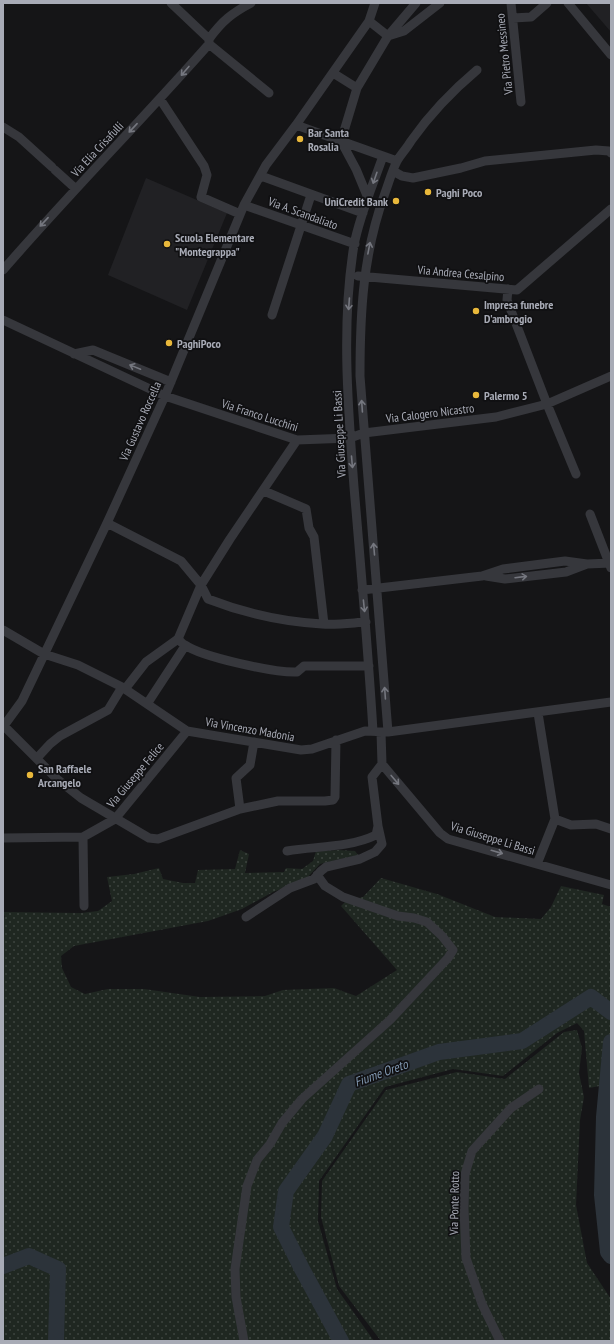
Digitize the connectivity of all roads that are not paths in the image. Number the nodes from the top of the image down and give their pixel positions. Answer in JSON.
{"nodes":[{"id":1,"x":171,"y":3,"type":"edge"},
{"id":2,"x":251,"y":3,"type":"edge"},
{"id":3,"x":375,"y":3,"type":"edge"},
{"id":4,"x":416,"y":3,"type":"edge"},
{"id":5,"x":440,"y":3,"type":"edge"},
{"id":6,"x":511,"y":3,"type":"edge"},
{"id":7,"x":547,"y":3,"type":"edge"},
{"id":8,"x":568,"y":3,"type":"edge"},
{"id":9,"x":513,"y":18,"type":"junction"},
{"id":10,"x":369,"y":21,"type":"junction"},
{"id":11,"x":388,"y":36,"type":"junction"},
{"id":12,"x":209,"y":41,"type":"junction"},
{"id":13,"x":611,"y":55,"type":"edge"},
{"id":14,"x":477,"y":70,"type":"dead end"},
{"id":15,"x":333,"y":73,"type":"junction"},
{"id":16,"x":356,"y":88,"type":"junction"},
{"id":17,"x":269,"y":93,"type":"dead end"},
{"id":18,"x":160,"y":99,"type":"junction"},
{"id":19,"x":521,"y":102,"type":"dead end"},
{"id":20,"x":296,"y":125,"type":"junction"},
{"id":21,"x":3,"y":127,"type":"edge"},
{"id":22,"x":341,"y":141,"type":"junction"},
{"id":23,"x":611,"y":153,"type":"edge"},
{"id":24,"x":383,"y":156,"type":"junction"},
{"id":25,"x":397,"y":161,"type":"junction"},
{"id":26,"x":393,"y":171,"type":"junction"},
{"id":27,"x":261,"y":176,"type":"junction"},
{"id":28,"x":76,"y":189,"type":"junction"},
{"id":29,"x":311,"y":195,"type":"junction"},
{"id":30,"x":368,"y":198,"type":"junction"},
{"id":31,"x":244,"y":205,"type":"junction"},
{"id":32,"x":611,"y":209,"type":"edge"},
{"id":33,"x":363,"y":213,"type":"junction"},
{"id":34,"x":240,"y":214,"type":"junction"},
{"id":35,"x":300,"y":226,"type":"junction"},
{"id":36,"x":354,"y":244,"type":"junction"},
{"id":37,"x":3,"y":270,"type":"edge"},
{"id":38,"x":351,"y":275,"type":"junction"},
{"id":39,"x":364,"y":276,"type":"junction"},
{"id":40,"x":508,"y":289,"type":"junction"},
{"id":41,"x":272,"y":315,"type":"dead end"},
{"id":42,"x":3,"y":320,"type":"edge"},
{"id":43,"x":74,"y":354,"type":"junction"},
{"id":44,"x":611,"y":376,"type":"edge"},
{"id":45,"x":171,"y":382,"type":"junction"},
{"id":46,"x":165,"y":396,"type":"junction"},
{"id":47,"x":547,"y":404,"type":"junction"},
{"id":48,"x":364,"y":433,"type":"junction"},
{"id":49,"x":350,"y":438,"type":"junction"},
{"id":50,"x":297,"y":440,"type":"junction"},
{"id":51,"x":576,"y":474,"type":"dead end"},
{"id":52,"x":264,"y":491,"type":"junction"},
{"id":53,"x":590,"y":514,"type":"dead end"},
{"id":54,"x":107,"y":524,"type":"junction"},
{"id":55,"x":610,"y":564,"type":"edge"},
{"id":56,"x":201,"y":585,"type":"junction"},
{"id":57,"x":378,"y":589,"type":"junction"},
{"id":58,"x":362,"y":590,"type":"junction"},
{"id":59,"x":366,"y":622,"type":"junction"},
{"id":60,"x":324,"y":624,"type":"junction"},
{"id":61,"x":3,"y":630,"type":"edge"},
{"id":62,"x":178,"y":639,"type":"junction"},
{"id":63,"x":185,"y":646,"type":"junction"},
{"id":64,"x":44,"y":654,"type":"junction"},
{"id":65,"x":369,"y":666,"type":"junction"},
{"id":66,"x":123,"y":688,"type":"junction"},
{"id":67,"x":611,"y":702,"type":"edge"},
{"id":68,"x":148,"y":704,"type":"junction"},
{"id":69,"x":538,"y":713,"type":"junction"},
{"id":70,"x":3,"y":726,"type":"edge"},
{"id":71,"x":187,"y":731,"type":"junction"},
{"id":72,"x":381,"y":731,"type":"junction"},
{"id":73,"x":336,"y":740,"type":"junction"},
{"id":74,"x":254,"y":742,"type":"junction"},
{"id":75,"x":37,"y":758,"type":"junction"},
{"id":76,"x":382,"y":764,"type":"junction"},
{"id":77,"x":240,"y":809,"type":"junction"},
{"id":78,"x":115,"y":819,"type":"junction"},
{"id":79,"x":555,"y":819,"type":"junction"},
{"id":80,"x":378,"y":826,"type":"junction"},
{"id":81,"x":611,"y":829,"type":"edge"},
{"id":82,"x":83,"y":837,"type":"junction"},
{"id":83,"x":3,"y":838,"type":"edge"},
{"id":84,"x":287,"y":851,"type":"dead end"},
{"id":85,"x":537,"y":864,"type":"junction"},
{"id":86,"x":317,"y":875,"type":"junction"},
{"id":87,"x":611,"y":885,"type":"edge"},
{"id":88,"x":84,"y":906,"type":"dead end"},
{"id":89,"x":246,"y":917,"type":"dead end"},
{"id":90,"x":539,"y":1089,"type":"dead end"},
{"id":91,"x":244,"y":1341,"type":"edge"},
{"id":92,"x":500,"y":1341,"type":"edge"}],
"edges":[{"from":1,"to":12,"type":"street"},
{"from":2,"to":12,"type":"street","name":"Via Elia Crisafulli"},
{"from":3,"to":10,"type":"street","name":"Via Gustavo Roccella"},
{"from":4,"to":11,"type":"street"},
{"from":5,"to":11,"type":"street"},
{"from":6,"to":9,"type":"street","name":"Via Pietro Messineo"},
{"from":7,"to":9,"type":"street"},
{"from":8,"to":13,"type":"street"},
{"from":9,"to":19,"type":"street","name":"Via Pietro Messineo"},
{"from":10,"to":11,"type":"street"},
{"from":10,"to":15,"type":"street","name":"Via Gustavo Roccella"},
{"from":11,"to":16,"type":"street"},
{"from":12,"to":17,"type":"street"},
{"from":12,"to":18,"type":"street","name":"Via Elia Crisafulli","one_way":true},
{"from":14,"to":25,"type":"street","name":"Via Giuseppe Li Bassi"},
{"from":15,"to":16,"type":"street"},
{"from":15,"to":20,"type":"street","name":"Via Gustavo Roccella"},
{"from":16,"to":22,"type":"street"},
{"from":18,"to":28,"type":"street","name":"Via Elia Crisafulli","one_way":true},
{"from":18,"to":34,"type":"street"},
{"from":20,"to":22,"type":"street"},
{"from":20,"to":27,"type":"street","name":"Via Gustavo Roccella"},
{"from":21,"to":28,"type":"street"},
{"from":22,"to":24,"type":"street"},
{"from":22,"to":30,"type":"street"},
{"from":23,"to":26,"type":"street"},
{"from":24,"to":25,"type":"street"},
{"from":24,"to":30,"type":"street","name":"Via Giuseppe Li Bassi","one_way":true},
{"from":25,"to":26,"type":"street","name":"Via Giuseppe Li Bassi"},
{"from":39,"to":26,"type":"street","name":"Via Giuseppe Li Bassi","one_way":true},
{"from":27,"to":29,"type":"street"},
{"from":27,"to":31,"type":"street","name":"Via Gustavo Roccella"},
{"from":28,"to":37,"type":"street","name":"Via Elia Crisafulli","one_way":true},
{"from":29,"to":33,"type":"street"},
{"from":29,"to":35,"type":"street"},
{"from":30,"to":33,"type":"street","name":"Via Giuseppe Li Bassi"},
{"from":31,"to":34,"type":"street","name":"Via Gustavo Roccella"},
{"from":31,"to":35,"type":"street","name":"Via A. Scandaliato"},
{"from":32,"to":40,"type":"street","name":"Via Andrea Cesalpino"},
{"from":33,"to":36,"type":"street","name":"Via Giuseppe Li Bassi"},
{"from":34,"to":45,"type":"street","name":"Via Gustavo Roccella"},
{"from":35,"to":36,"type":"street","name":"Via A. Scandaliato"},
{"from":35,"to":41,"type":"street"},
{"from":36,"to":38,"type":"street","name":"Via Giuseppe Li Bassi"},
{"from":38,"to":39,"type":"street","name":"Via Andrea Cesalpino"},
{"from":38,"to":49,"type":"street","name":"Via Giuseppe Li Bassi","one_way":true},
{"from":39,"to":40,"type":"street","name":"Via Andrea Cesalpino"},
{"from":48,"to":39,"type":"street","name":"Via Giuseppe Li Bassi","one_way":true},
{"from":40,"to":47,"type":"street"},
{"from":42,"to":43,"type":"street","name":"Via Franco Lucchini"},
{"from":45,"to":43,"type":"street","one_way":true},
{"from":43,"to":46,"type":"street","name":"Via Franco Lucchini"},
{"from":44,"to":47,"type":"street","name":"Via Calogero Nicastro"},
{"from":45,"to":46,"type":"street","name":"Via Gustavo Roccella"},
{"from":46,"to":50,"type":"street","name":"Via Franco Lucchini"},
{"from":46,"to":54,"type":"street","name":"Via Gustavo Roccella"},
{"from":47,"to":48,"type":"street","name":"Via Calogero Nicastro"},
{"from":47,"to":51,"type":"street"},
{"from":48,"to":49,"type":"street","name":"Via Calogero Nicastro"},
{"from":57,"to":48,"type":"street","name":"Via Giuseppe Li Bassi","one_way":true},
{"from":49,"to":50,"type":"street","name":"Via Franco Lucchini"},
{"from":49,"to":58,"type":"street","name":"Via Giuseppe Li Bassi","one_way":true},
{"from":50,"to":52,"type":"street"},
{"from":52,"to":56,"type":"street"},
{"from":52,"to":60,"type":"street"},
{"from":53,"to":55,"type":"street"},
{"from":54,"to":56,"type":"street"},
{"from":54,"to":64,"type":"street","name":"Via Gustavo Roccella"},
{"from":55,"to":57,"type":"street"},
{"from":56,"to":60,"type":"street"},
{"from":56,"to":62,"type":"street"},
{"from":57,"to":58,"type":"street"},
{"from":72,"to":57,"type":"street","name":"Via Giuseppe Li Bassi","one_way":true},
{"from":58,"to":59,"type":"street","name":"Via Giuseppe Li Bassi","one_way":true},
{"from":59,"to":60,"type":"street"},
{"from":59,"to":65,"type":"street","name":"Via Giuseppe Li Bassi"},
{"from":61,"to":64,"type":"street","name":"Via Vincenzo Madonia"},
{"from":62,"to":63,"type":"street"},
{"from":62,"to":66,"type":"street"},
{"from":63,"to":65,"type":"street"},
{"from":63,"to":68,"type":"street"},
{"from":64,"to":66,"type":"street","name":"Via Vincenzo Madonia"},
{"from":64,"to":70,"type":"street","name":"Via Gustavo Roccella"},
{"from":65,"to":72,"type":"street","name":"Via Giuseppe Li Bassi"},
{"from":66,"to":68,"type":"street","name":"Via Vincenzo Madonia"},
{"from":66,"to":75,"type":"street"},
{"from":67,"to":69,"type":"street","name":"Via Vincenzo Madonia"},
{"from":68,"to":71,"type":"street","name":"Via Vincenzo Madonia"},
{"from":69,"to":72,"type":"street","name":"Via Vincenzo Madonia"},
{"from":69,"to":79,"type":"street"},
{"from":70,"to":75,"type":"street"},
{"from":71,"to":74,"type":"street","name":"Via Vincenzo Madonia"},
{"from":71,"to":78,"type":"street","name":"Via Giuseppe Felice"},
{"from":72,"to":73,"type":"street","name":"Via Vincenzo Madonia"},
{"from":72,"to":76,"type":"street","name":"Via Giuseppe Li Bassi"},
{"from":73,"to":74,"type":"street","name":"Via Vincenzo Madonia"},
{"from":73,"to":77,"type":"street"},
{"from":74,"to":77,"type":"street"},
{"from":75,"to":78,"type":"street"},
{"from":76,"to":80,"type":"street"},
{"from":76,"to":85,"type":"street","name":"Via Giuseppe Li Bassi","one_way":true},
{"from":77,"to":78,"type":"street"},
{"from":78,"to":82,"type":"street","name":"Via Giuseppe Felice"},
{"from":79,"to":81,"type":"street"},
{"from":79,"to":85,"type":"street"},
{"from":80,"to":84,"type":"street"},
{"from":80,"to":86,"type":"street"},
{"from":82,"to":83,"type":"street","name":"Via Giuseppe Felice"},
{"from":82,"to":88,"type":"street"},
{"from":85,"to":87,"type":"street","name":"Via Giuseppe Li Bassi"},
{"from":86,"to":89,"type":"street"},
{"from":86,"to":91,"type":"street"},
{"from":90,"to":92,"type":"street","name":"Via Ponte Rotto"}]}
